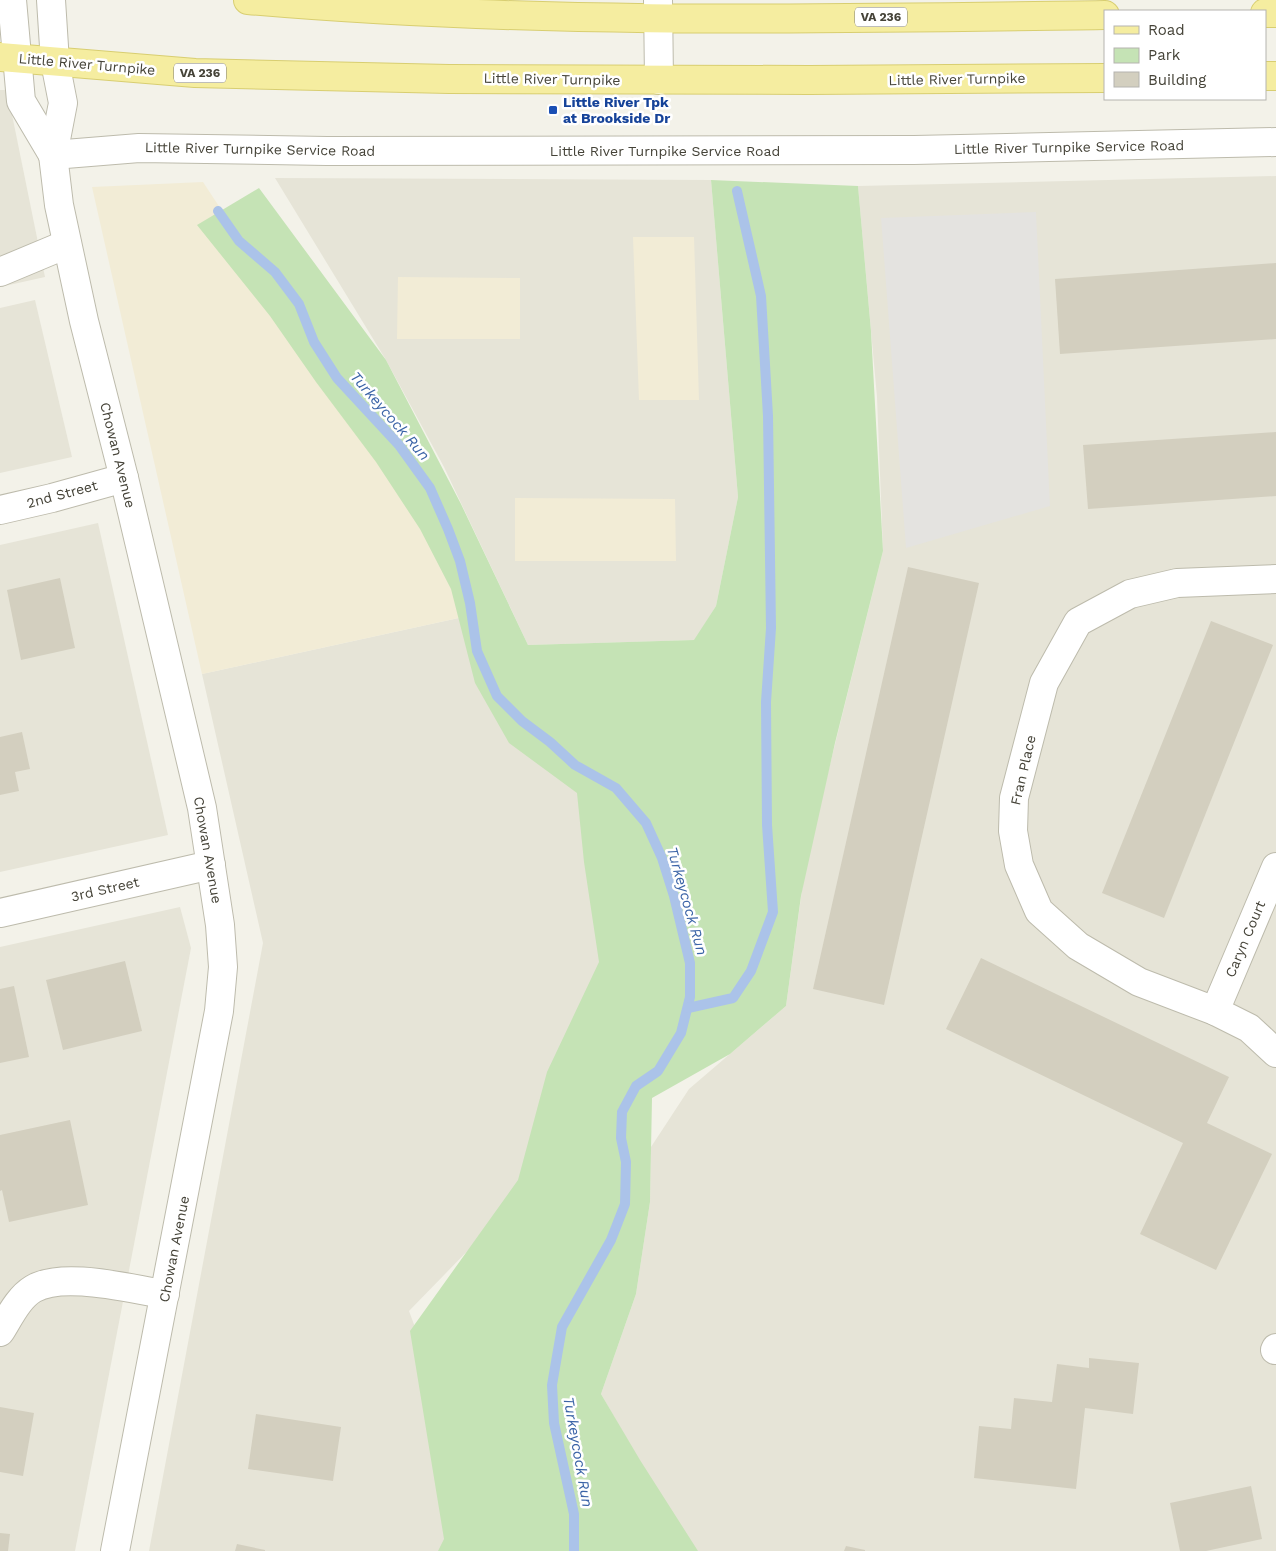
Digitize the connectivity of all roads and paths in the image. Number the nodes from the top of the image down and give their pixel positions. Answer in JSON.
{"nodes":[{"id":1,"x":12,"y":0,"type":"edge"},
{"id":2,"x":51,"y":0,"type":"edge"},
{"id":3,"x":248,"y":0,"type":"edge"},
{"id":4,"x":658,"y":9,"type":"edge"},
{"id":5,"x":1104,"y":15,"type":"edge"},
{"id":6,"x":8,"y":58,"type":"edge"},
{"id":7,"x":55,"y":62,"type":"junction"},
{"id":8,"x":1104,"y":78,"type":"edge"},
{"id":9,"x":660,"y":80,"type":"junction"},
{"id":10,"x":1276,"y":142,"type":"edge"},
{"id":11,"x":53,"y":155,"type":"junction"},
{"id":12,"x":67,"y":244,"type":"junction"},
{"id":13,"x":0,"y":272,"type":"edge"},
{"id":14,"x":124,"y":478,"type":"junction"},
{"id":15,"x":0,"y":510,"type":"edge"},
{"id":16,"x":1276,"y":579,"type":"edge"},
{"id":17,"x":211,"y":865,"type":"junction"},
{"id":18,"x":1276,"y":867,"type":"edge"},
{"id":19,"x":0,"y":913,"type":"edge"},
{"id":20,"x":1215,"y":1011,"type":"junction"},
{"id":21,"x":1276,"y":1053,"type":"edge"},
{"id":22,"x":165,"y":1294,"type":"junction"},
{"id":23,"x":0,"y":1332,"type":"edge"},
{"id":24,"x":115,"y":1551,"type":"edge"}],
"edges":[{"from":1,"to":6,"type":"street","name":"Chowan Avenue"},
{"from":2,"to":7,"type":"street","name":"Chowan Avenue"},
{"from":3,"to":4,"type":"main road","number":"VA 236"},
{"from":4,"to":5,"type":"main road","number":"VA 236"},
{"from":4,"to":9,"type":"street"},
{"from":6,"to":7,"type":"main road","name":"Little River Turnpike","number":"VA 236"},
{"from":6,"to":11,"type":"street","name":"Chowan Avenue"},
{"from":7,"to":9,"type":"main road","name":"Little River Turnpike","number":"VA 236"},
{"from":7,"to":11,"type":"street","name":"Chowan Avenue"},
{"from":8,"to":9,"type":"main road","name":"Little River Turnpike","number":"VA 236"},
{"from":10,"to":11,"type":"street","name":"Little River Turnpike Service Road"},
{"from":11,"to":12,"type":"street","name":"Chowan Avenue"},
{"from":12,"to":13,"type":"street"},
{"from":12,"to":14,"type":"street","name":"Chowan Avenue"},
{"from":14,"to":15,"type":"street","name":"2nd Street"},
{"from":14,"to":17,"type":"street","name":"Chowan Avenue"},
{"from":16,"to":20,"type":"street","name":"Fran Place"},
{"from":17,"to":19,"type":"street","name":"3rd Street"},
{"from":17,"to":22,"type":"street","name":"Chowan Avenue"},
{"from":18,"to":20,"type":"street","name":"Caryn Court"},
{"from":20,"to":21,"type":"street","name":"Fran Place"},
{"from":22,"to":23,"type":"street"},
{"from":22,"to":24,"type":"street","name":"Chowan Avenue"}]}
